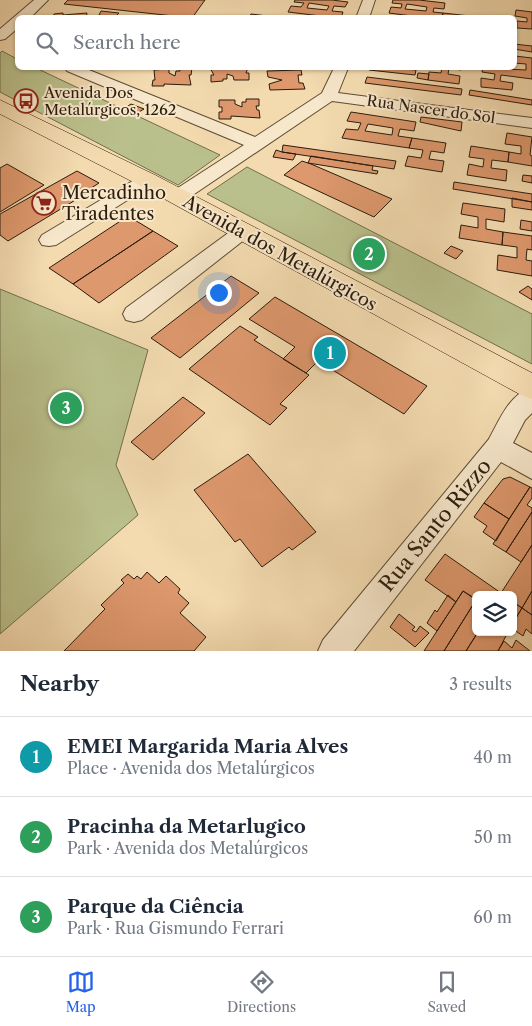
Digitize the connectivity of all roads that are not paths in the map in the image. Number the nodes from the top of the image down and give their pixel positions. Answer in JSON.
{"nodes":[{"id":1,"x":42,"y":0,"type":"edge"},
{"id":2,"x":369,"y":0,"type":"edge"},
{"id":3,"x":25,"y":15,"type":"edge"},
{"id":4,"x":363,"y":15,"type":"edge"},
{"id":5,"x":15,"y":24,"type":"edge"},
{"id":6,"x":0,"y":36,"type":"edge"},
{"id":7,"x":77,"y":70,"type":"edge"},
{"id":8,"x":340,"y":70,"type":"edge"},
{"id":9,"x":329,"y":96,"type":"junction"},
{"id":10,"x":0,"y":106,"type":"edge"},
{"id":11,"x":532,"y":123,"type":"edge"},
{"id":12,"x":257,"y":144,"type":"junction"},
{"id":13,"x":148,"y":180,"type":"junction"},
{"id":14,"x":177,"y":197,"type":"junction"},
{"id":15,"x":242,"y":232,"type":"junction"},
{"id":16,"x":49,"y":240,"type":"dead end"},
{"id":17,"x":134,"y":314,"type":"dead end"},
{"id":18,"x":532,"y":387,"type":"edge"},
{"id":19,"x":532,"y":397,"type":"edge"},
{"id":20,"x":498,"y":447,"type":"junction"},
{"id":21,"x":532,"y":467,"type":"edge"},
{"id":22,"x":344,"y":648,"type":"edge"}],
"edges":[{"from":1,"to":3,"type":"street"},
{"from":2,"to":4,"type":"street"},
{"from":5,"to":6,"type":"street"},
{"from":7,"to":12,"type":"street"},
{"from":8,"to":9,"type":"street"},
{"from":9,"to":11,"type":"street","name":"Rua Nascer do Sol"},
{"from":9,"to":12,"type":"street"},
{"from":10,"to":13,"type":"main road","name":"Avenida dos Metalúrgicos"},
{"from":12,"to":14,"type":"street"},
{"from":13,"to":14,"type":"main road","name":"Avenida dos Metalúrgicos"},
{"from":13,"to":16,"type":"street"},
{"from":14,"to":15,"type":"main road","name":"Avenida dos Metalúrgicos"},
{"from":15,"to":17,"type":"street"},
{"from":15,"to":18,"type":"main road","name":"Avenida dos Metalúrgicos"},
{"from":19,"to":20,"type":"street","name":"Rua Santo Rizzo"},
{"from":20,"to":21,"type":"street"},
{"from":20,"to":22,"type":"street","name":"Rua Santo Rizzo"}]}
